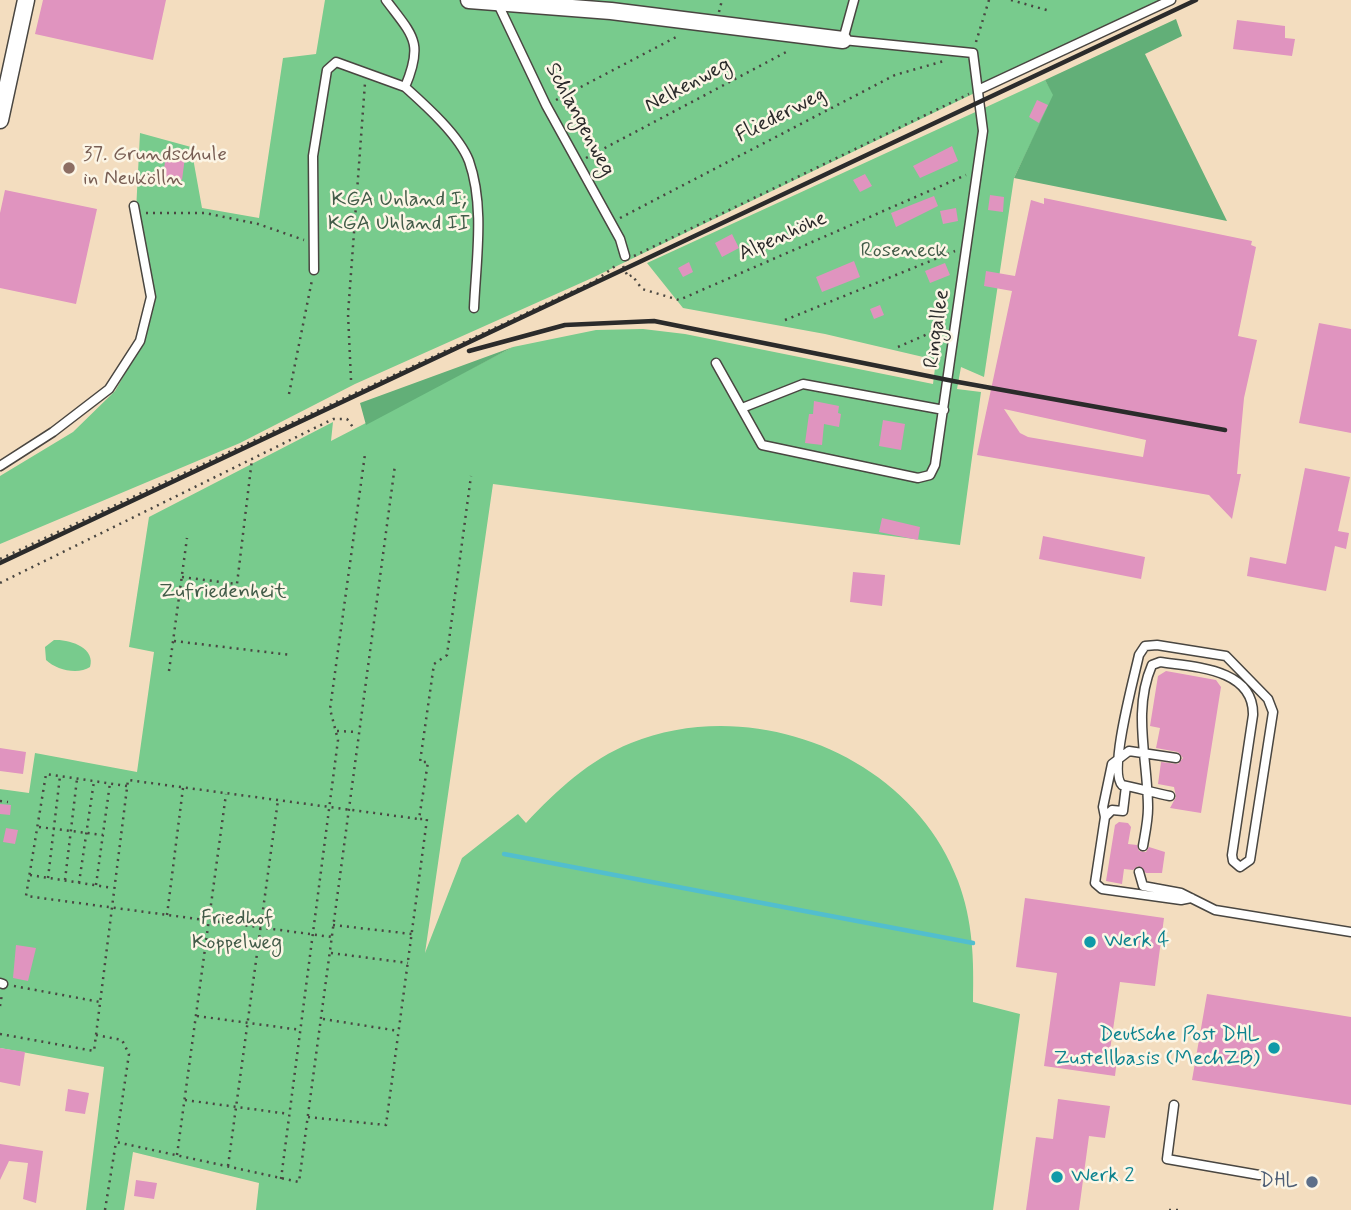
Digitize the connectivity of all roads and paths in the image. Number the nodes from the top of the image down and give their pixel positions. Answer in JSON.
{"nodes":[{"id":1,"x":26,"y":0,"type":"edge"},
{"id":2,"x":386,"y":0,"type":"edge"},
{"id":3,"x":470,"y":0,"type":"edge"},
{"id":4,"x":854,"y":0,"type":"edge"},
{"id":5,"x":989,"y":0,"type":"edge"},
{"id":6,"x":1011,"y":0,"type":"edge"},
{"id":7,"x":1171,"y":0,"type":"edge"},
{"id":8,"x":498,"y":4,"type":"junction"},
{"id":9,"x":612,"y":6,"type":"edge"},
{"id":10,"x":1050,"y":11,"type":"dead end"},
{"id":11,"x":702,"y":23,"type":"junction"},
{"id":12,"x":843,"y":40,"type":"junction"},
{"id":13,"x":791,"y":49,"type":"dead end"},
{"id":14,"x":973,"y":53,"type":"junction"},
{"id":15,"x":947,"y":60,"type":"dead end"},
{"id":16,"x":365,"y":73,"type":"junction"},
{"id":17,"x":405,"y":87,"type":"junction"},
{"id":18,"x":978,"y":90,"type":"junction"},
{"id":19,"x":546,"y":105,"type":"junction"},
{"id":20,"x":0,"y":120,"type":"edge"},
{"id":21,"x":576,"y":163,"type":"junction"},
{"id":22,"x":978,"y":169,"type":"junction"},
{"id":23,"x":135,"y":209,"type":"joint"},
{"id":24,"x":611,"y":222,"type":"junction"},
{"id":25,"x":312,"y":243,"type":"junction"},
{"id":26,"x":968,"y":246,"type":"junction"},
{"id":27,"x":624,"y":260,"type":"junction"},
{"id":28,"x":314,"y":270,"type":"joint"},
{"id":29,"x":474,"y":308,"type":"dead end"},
{"id":30,"x":785,"y":320,"type":"dead end"},
{"id":31,"x":955,"y":322,"type":"junction"},
{"id":32,"x":898,"y":347,"type":"dead end"},
{"id":33,"x":716,"y":363,"type":"dead end"},
{"id":34,"x":351,"y":380,"type":"dead end"},
{"id":35,"x":289,"y":394,"type":"dead end"},
{"id":36,"x":741,"y":408,"type":"junction"},
{"id":37,"x":944,"y":410,"type":"junction"},
{"id":38,"x":355,"y":430,"type":"dead end"},
{"id":39,"x":365,"y":454,"type":"dead end"},
{"id":40,"x":252,"y":459,"type":"junction"},
{"id":41,"x":395,"y":465,"type":"dead end"},
{"id":42,"x":0,"y":466,"type":"edge"},
{"id":43,"x":471,"y":476,"type":"dead end"},
{"id":44,"x":187,"y":538,"type":"dead end"},
{"id":45,"x":0,"y":559,"type":"edge"},
{"id":46,"x":182,"y":577,"type":"junction"},
{"id":47,"x":0,"y":583,"type":"edge"},
{"id":48,"x":174,"y":641,"type":"junction"},
{"id":49,"x":291,"y":655,"type":"dead end"},
{"id":50,"x":169,"y":671,"type":"dead end"},
{"id":51,"x":337,"y":731,"type":"junction"},
{"id":52,"x":358,"y":732,"type":"junction"},
{"id":53,"x":1143,"y":753,"type":"junction"},
{"id":54,"x":1117,"y":757,"type":"junction"},
{"id":55,"x":1176,"y":758,"type":"dead end"},
{"id":56,"x":60,"y":776,"type":"junction"},
{"id":57,"x":77,"y":779,"type":"junction"},
{"id":58,"x":94,"y":781,"type":"junction"},
{"id":59,"x":110,"y":783,"type":"junction"},
{"id":60,"x":127,"y":786,"type":"junction"},
{"id":61,"x":1126,"y":786,"type":"junction"},
{"id":62,"x":183,"y":788,"type":"junction"},
{"id":63,"x":1147,"y":790,"type":"junction"},
{"id":64,"x":226,"y":794,"type":"junction"},
{"id":65,"x":1170,"y":796,"type":"dead end"},
{"id":66,"x":278,"y":800,"type":"junction"},
{"id":67,"x":0,"y":801,"type":"edge"},
{"id":68,"x":1240,"y":801,"type":"junction"},
{"id":69,"x":8,"y":802,"type":"dead end"},
{"id":70,"x":1259,"y":804,"type":"junction"},
{"id":71,"x":330,"y":807,"type":"junction"},
{"id":72,"x":348,"y":809,"type":"junction"},
{"id":73,"x":1105,"y":817,"type":"junction"},
{"id":74,"x":419,"y":819,"type":"junction"},
{"id":75,"x":38,"y":827,"type":"junction"},
{"id":76,"x":54,"y":829,"type":"junction"},
{"id":77,"x":71,"y":831,"type":"junction"},
{"id":78,"x":86,"y":833,"type":"junction"},
{"id":79,"x":103,"y":835,"type":"junction"},
{"id":80,"x":1143,"y":846,"type":"dead end"},
{"id":81,"x":1139,"y":872,"type":"dead end"},
{"id":82,"x":30,"y":875,"type":"junction"},
{"id":83,"x":48,"y":878,"type":"junction"},
{"id":84,"x":65,"y":880,"type":"junction"},
{"id":85,"x":79,"y":883,"type":"junction"},
{"id":86,"x":96,"y":885,"type":"junction"},
{"id":87,"x":113,"y":888,"type":"junction"},
{"id":88,"x":1191,"y":898,"type":"junction"},
{"id":89,"x":111,"y":908,"type":"junction"},
{"id":90,"x":167,"y":915,"type":"junction"},
{"id":91,"x":211,"y":921,"type":"junction"},
{"id":92,"x":333,"y":925,"type":"junction"},
{"id":93,"x":261,"y":928,"type":"junction"},
{"id":94,"x":1351,"y":932,"type":"edge"},
{"id":95,"x":314,"y":934,"type":"junction"},
{"id":96,"x":412,"y":934,"type":"junction"},
{"id":97,"x":332,"y":937,"type":"junction"},
{"id":98,"x":330,"y":953,"type":"junction"},
{"id":99,"x":408,"y":963,"type":"junction"},
{"id":100,"x":2,"y":984,"type":"edge"},
{"id":101,"x":100,"y":1002,"type":"junction"},
{"id":102,"x":197,"y":1016,"type":"junction"},
{"id":103,"x":321,"y":1019,"type":"junction"},
{"id":104,"x":249,"y":1023,"type":"junction"},
{"id":105,"x":300,"y":1030,"type":"junction"},
{"id":106,"x":399,"y":1031,"type":"junction"},
{"id":107,"x":0,"y":1034,"type":"edge"},
{"id":108,"x":96,"y":1035,"type":"junction"},
{"id":109,"x":185,"y":1100,"type":"junction"},
{"id":110,"x":1174,"y":1105,"type":"dead end"},
{"id":111,"x":236,"y":1107,"type":"junction"},
{"id":112,"x":289,"y":1114,"type":"junction"},
{"id":113,"x":307,"y":1117,"type":"junction"},
{"id":114,"x":116,"y":1142,"type":"junction"},
{"id":115,"x":177,"y":1155,"type":"junction"},
{"id":116,"x":228,"y":1166,"type":"junction"},
{"id":117,"x":1259,"y":1175,"type":"dead end"},
{"id":118,"x":281,"y":1179,"type":"junction"},
{"id":119,"x":105,"y":1210,"type":"edge"},
{"id":120,"x":1169,"y":1210,"type":"edge"},
{"id":121,"x":1182,"y":1210,"type":"edge"}],
"edges":[{"from":1,"to":20,"type":"street"},
{"from":2,"to":17,"type":"lane"},
{"from":3,"to":8,"type":"street"},
{"from":4,"to":12,"type":"lane"},
{"from":5,"to":14,"type":"path"},
{"from":6,"to":10,"type":"path"},
{"from":7,"to":18,"type":"lane"},
{"from":8,"to":9,"type":"street"},
{"from":8,"to":19,"type":"lane","name":"Schlangenweg"},
{"from":9,"to":11,"type":"street"},
{"from":11,"to":12,"type":"street"},
{"from":11,"to":19,"type":"path"},
{"from":12,"to":14,"type":"lane"},
{"from":13,"to":21,"type":"path","name":"Nelkenweg"},
{"from":14,"to":18,"type":"lane","name":"Ringallee"},
{"from":15,"to":24,"type":"path","name":"Fliederweg"},
{"from":16,"to":17,"type":"lane"},
{"from":16,"to":25,"type":"lane"},
{"from":16,"to":34,"type":"path"},
{"from":17,"to":29,"type":"lane"},
{"from":18,"to":22,"type":"lane","name":"Ringallee"},
{"from":18,"to":27,"type":"path"},
{"from":19,"to":21,"type":"lane","name":"Schlangenweg"},
{"from":21,"to":24,"type":"lane","name":"Schlangenweg"},
{"from":22,"to":26,"type":"lane","name":"Ringallee"},
{"from":22,"to":27,"type":"path","name":"Alpenhöhe"},
{"from":23,"to":25,"type":"path"},
{"from":23,"to":42,"type":"lane"},
{"from":24,"to":27,"type":"lane","name":"Schlangenweg"},
{"from":25,"to":28,"type":"lane"},
{"from":26,"to":30,"type":"path"},
{"from":26,"to":31,"type":"lane","name":"Ringallee"},
{"from":27,"to":45,"type":"path"},
{"from":28,"to":35,"type":"path"},
{"from":31,"to":32,"type":"path"},
{"from":31,"to":37,"type":"lane","name":"Ringallee"},
{"from":33,"to":36,"type":"lane","name":"Ringallee"},
{"from":36,"to":37,"type":"lane"},
{"from":36,"to":37,"type":"lane","name":"Ringallee"},
{"from":38,"to":40,"type":"path"},
{"from":39,"to":51,"type":"path"},
{"from":40,"to":46,"type":"path"},
{"from":40,"to":47,"type":"path"},
{"from":41,"to":52,"type":"path"},
{"from":43,"to":74,"type":"path"},
{"from":44,"to":46,"type":"path"},
{"from":46,"to":48,"type":"path"},
{"from":48,"to":49,"type":"path"},
{"from":48,"to":50,"type":"path"},
{"from":51,"to":52,"type":"path"},
{"from":51,"to":71,"type":"path"},
{"from":52,"to":72,"type":"path"},
{"from":53,"to":54,"type":"lane"},
{"from":53,"to":55,"type":"lane"},
{"from":53,"to":63,"type":"lane"},
{"from":53,"to":68,"type":"lane"},
{"from":54,"to":61,"type":"lane"},
{"from":54,"to":70,"type":"lane"},
{"from":54,"to":73,"type":"lane"},
{"from":56,"to":57,"type":"path"},
{"from":56,"to":75,"type":"path"},
{"from":56,"to":76,"type":"path"},
{"from":57,"to":58,"type":"path"},
{"from":57,"to":77,"type":"path"},
{"from":58,"to":59,"type":"path"},
{"from":58,"to":78,"type":"path"},
{"from":59,"to":60,"type":"path"},
{"from":59,"to":79,"type":"path"},
{"from":60,"to":62,"type":"path"},
{"from":60,"to":87,"type":"path"},
{"from":61,"to":63,"type":"lane"},
{"from":61,"to":73,"type":"lane"},
{"from":62,"to":64,"type":"path"},
{"from":62,"to":90,"type":"path"},
{"from":63,"to":65,"type":"lane"},
{"from":63,"to":80,"type":"lane"},
{"from":64,"to":66,"type":"path"},
{"from":64,"to":91,"type":"path"},
{"from":66,"to":71,"type":"path"},
{"from":66,"to":93,"type":"path"},
{"from":67,"to":69,"type":"path"},
{"from":68,"to":70,"type":"lane"},
{"from":68,"to":70,"type":"lane"},
{"from":71,"to":72,"type":"path"},
{"from":71,"to":95,"type":"path"},
{"from":72,"to":74,"type":"path"},
{"from":72,"to":92,"type":"path"},
{"from":73,"to":88,"type":"lane"},
{"from":74,"to":96,"type":"path"},
{"from":75,"to":76,"type":"path"},
{"from":75,"to":82,"type":"path"},
{"from":76,"to":77,"type":"path"},
{"from":76,"to":83,"type":"path"},
{"from":77,"to":78,"type":"path"},
{"from":77,"to":84,"type":"path"},
{"from":78,"to":79,"type":"path"},
{"from":78,"to":85,"type":"path"},
{"from":79,"to":86,"type":"path"},
{"from":81,"to":88,"type":"lane"},
{"from":82,"to":83,"type":"path"},
{"from":82,"to":89,"type":"path"},
{"from":83,"to":84,"type":"path"},
{"from":84,"to":85,"type":"path"},
{"from":85,"to":86,"type":"path"},
{"from":86,"to":87,"type":"path"},
{"from":87,"to":89,"type":"path"},
{"from":88,"to":94,"type":"lane"},
{"from":89,"to":90,"type":"path"},
{"from":89,"to":101,"type":"path"},
{"from":90,"to":91,"type":"path"},
{"from":91,"to":93,"type":"path"},
{"from":91,"to":102,"type":"path"},
{"from":92,"to":96,"type":"path"},
{"from":92,"to":97,"type":"path"},
{"from":93,"to":95,"type":"path"},
{"from":93,"to":104,"type":"path"},
{"from":95,"to":97,"type":"path"},
{"from":95,"to":105,"type":"path"},
{"from":96,"to":99,"type":"path"},
{"from":97,"to":98,"type":"path"},
{"from":98,"to":99,"type":"path"},
{"from":98,"to":103,"type":"path"},
{"from":99,"to":106,"type":"path"},
{"from":100,"to":101,"type":"path"},
{"from":101,"to":108,"type":"path"},
{"from":102,"to":104,"type":"path"},
{"from":102,"to":109,"type":"path"},
{"from":103,"to":106,"type":"path"},
{"from":103,"to":113,"type":"path"},
{"from":104,"to":105,"type":"path"},
{"from":104,"to":111,"type":"path"},
{"from":105,"to":112,"type":"path"},
{"from":106,"to":113,"type":"path"},
{"from":107,"to":108,"type":"path"},
{"from":108,"to":114,"type":"path"},
{"from":109,"to":111,"type":"path"},
{"from":109,"to":115,"type":"path"},
{"from":110,"to":117,"type":"lane"},
{"from":111,"to":112,"type":"path"},
{"from":111,"to":116,"type":"path"},
{"from":112,"to":118,"type":"path"},
{"from":113,"to":118,"type":"path"},
{"from":114,"to":115,"type":"path"},
{"from":114,"to":119,"type":"path"},
{"from":115,"to":116,"type":"path"},
{"from":116,"to":118,"type":"path"},
{"from":120,"to":121,"type":"path"}]}
